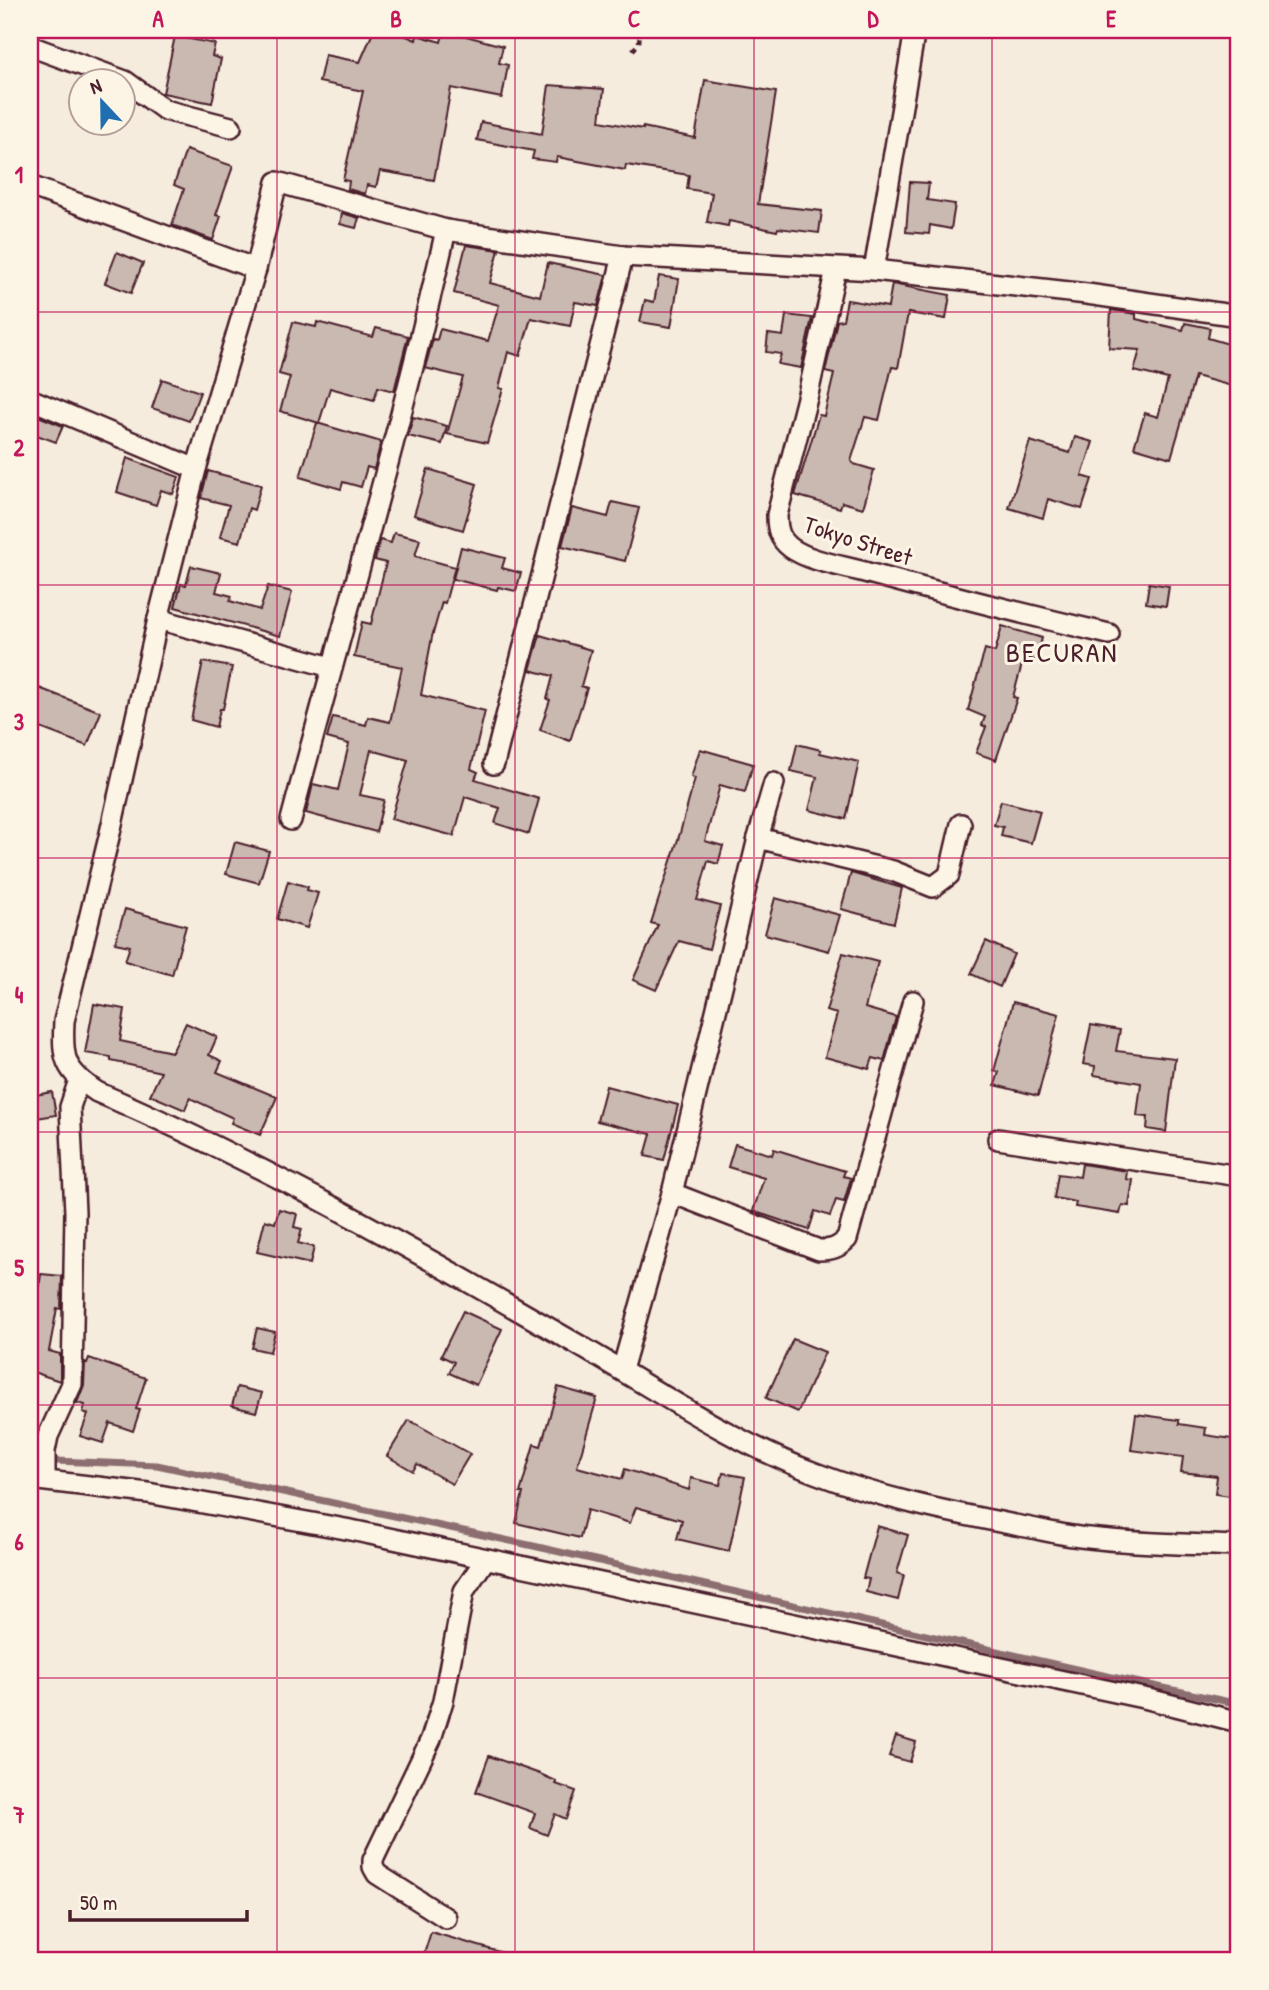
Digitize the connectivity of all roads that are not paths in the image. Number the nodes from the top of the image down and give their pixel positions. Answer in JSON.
{"nodes":[{"id":1,"x":915,"y":30,"type":"edge"},
{"id":2,"x":30,"y":46,"type":"edge"},
{"id":3,"x":231,"y":127,"type":"dead end"},
{"id":4,"x":30,"y":186,"type":"edge"},
{"id":5,"x":446,"y":230,"type":"junction"},
{"id":6,"x":623,"y":256,"type":"junction"},
{"id":7,"x":256,"y":269,"type":"junction"},
{"id":8,"x":836,"y":269,"type":"junction"},
{"id":9,"x":874,"y":270,"type":"junction"},
{"id":10,"x":1239,"y":316,"type":"edge"},
{"id":11,"x":30,"y":399,"type":"edge"},
{"id":12,"x":196,"y":469,"type":"junction"},
{"id":13,"x":158,"y":619,"type":"junction"},
{"id":14,"x":1109,"y":634,"type":"dead end"},
{"id":15,"x":331,"y":667,"type":"junction"},
{"id":16,"x":494,"y":764,"type":"dead end"},
{"id":17,"x":774,"y":783,"type":"dead end"},
{"id":18,"x":291,"y":820,"type":"dead end"},
{"id":19,"x":961,"y":824,"type":"dead end"},
{"id":20,"x":758,"y":838,"type":"junction"},
{"id":21,"x":913,"y":1001,"type":"dead end"},
{"id":22,"x":79,"y":1080,"type":"junction"},
{"id":23,"x":998,"y":1139,"type":"dead end"},
{"id":24,"x":1239,"y":1176,"type":"edge"},
{"id":25,"x":672,"y":1193,"type":"junction"},
{"id":26,"x":622,"y":1370,"type":"junction"},
{"id":27,"x":38,"y":1479,"type":"edge"},
{"id":28,"x":1239,"y":1546,"type":"edge"},
{"id":29,"x":485,"y":1560,"type":"junction"},
{"id":30,"x":1239,"y":1722,"type":"edge"},
{"id":31,"x":446,"y":1918,"type":"dead end"}],
"edges":[{"from":1,"to":9,"type":"street"},
{"from":2,"to":3,"type":"street"},
{"from":4,"to":7,"type":"street"},
{"from":5,"to":6,"type":"street"},
{"from":5,"to":7,"type":"street"},
{"from":5,"to":15,"type":"street"},
{"from":6,"to":8,"type":"street"},
{"from":6,"to":16,"type":"street"},
{"from":7,"to":12,"type":"street"},
{"from":8,"to":9,"type":"street"},
{"from":8,"to":14,"type":"street","name":"Tokyo Street"},
{"from":9,"to":10,"type":"street"},
{"from":11,"to":12,"type":"street"},
{"from":12,"to":13,"type":"street"},
{"from":13,"to":15,"type":"street"},
{"from":13,"to":22,"type":"street"},
{"from":15,"to":18,"type":"street"},
{"from":17,"to":20,"type":"street"},
{"from":19,"to":20,"type":"street"},
{"from":20,"to":25,"type":"street"},
{"from":21,"to":25,"type":"street"},
{"from":22,"to":26,"type":"street"},
{"from":22,"to":27,"type":"street"},
{"from":23,"to":24,"type":"street"},
{"from":25,"to":26,"type":"street"},
{"from":26,"to":28,"type":"street"},
{"from":27,"to":29,"type":"street"},
{"from":29,"to":30,"type":"street"},
{"from":29,"to":31,"type":"street"}]}
